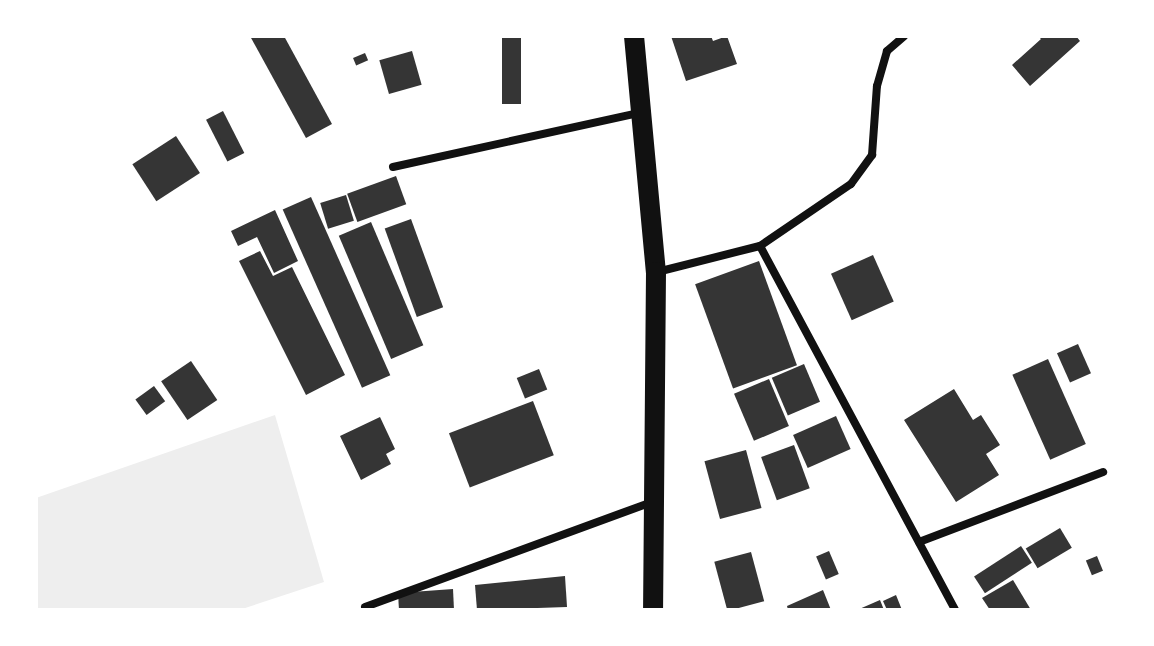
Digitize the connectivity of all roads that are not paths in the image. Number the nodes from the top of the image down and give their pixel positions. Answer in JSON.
{"nodes":[{"id":1,"x":634,"y":36,"type":"edge"},
{"id":2,"x":904,"y":36,"type":"edge"},
{"id":3,"x":644,"y":112,"type":"junction"},
{"id":4,"x":393,"y":167,"type":"dead end"},
{"id":5,"x":760,"y":246,"type":"junction"},
{"id":6,"x":656,"y":272,"type":"junction"},
{"id":7,"x":1103,"y":472,"type":"dead end"},
{"id":8,"x":655,"y":501,"type":"junction"},
{"id":9,"x":919,"y":542,"type":"junction"},
{"id":10,"x":365,"y":607,"type":"dead end"},
{"id":11,"x":653,"y":610,"type":"edge"},
{"id":12,"x":955,"y":610,"type":"edge"}],
"edges":[{"from":1,"to":3,"type":"main road"},
{"from":2,"to":5,"type":"street"},
{"from":3,"to":4,"type":"street"},
{"from":3,"to":6,"type":"main road"},
{"from":5,"to":6,"type":"street"},
{"from":5,"to":9,"type":"street"},
{"from":6,"to":8,"type":"main road"},
{"from":7,"to":9,"type":"street"},
{"from":8,"to":10,"type":"street"},
{"from":8,"to":11,"type":"main road"},
{"from":9,"to":12,"type":"street"}]}
